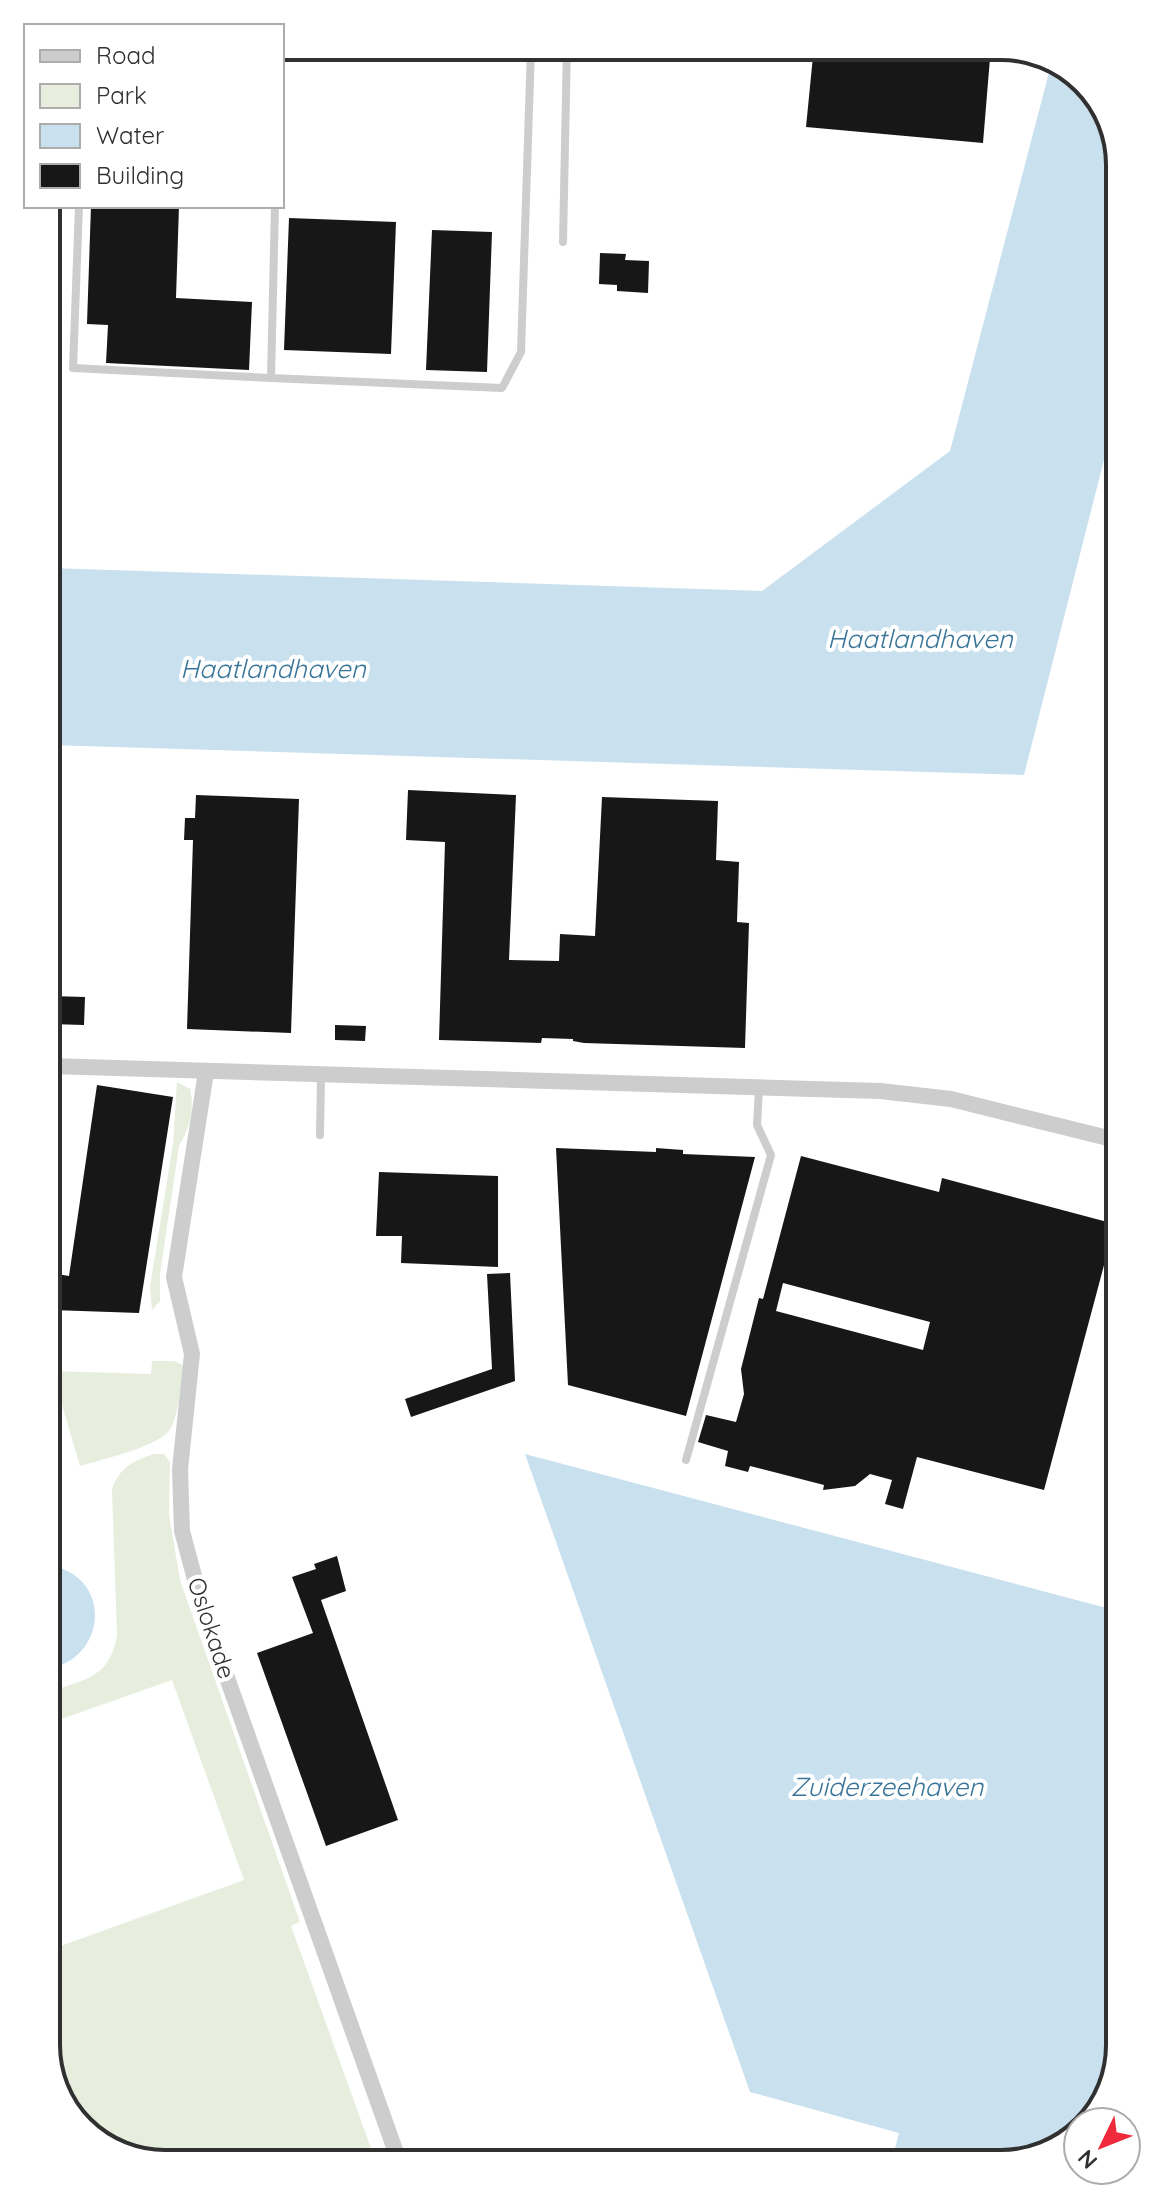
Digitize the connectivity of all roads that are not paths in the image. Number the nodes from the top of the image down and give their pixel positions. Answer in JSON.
{"nodes":[{"id":1,"x":531,"y":60,"type":"edge"},
{"id":2,"x":567,"y":60,"type":"edge"},
{"id":3,"x":79,"y":208,"type":"edge"},
{"id":4,"x":275,"y":208,"type":"edge"},
{"id":5,"x":563,"y":242,"type":"dead end"},
{"id":6,"x":271,"y":378,"type":"junction"},
{"id":7,"x":60,"y":1066,"type":"edge"},
{"id":8,"x":206,"y":1072,"type":"junction"},
{"id":9,"x":321,"y":1075,"type":"junction"},
{"id":10,"x":759,"y":1088,"type":"junction"},
{"id":11,"x":320,"y":1135,"type":"dead end"},
{"id":12,"x":1106,"y":1138,"type":"edge"},
{"id":13,"x":686,"y":1460,"type":"dead end"},
{"id":14,"x":395,"y":2150,"type":"edge"}],
"edges":[{"from":1,"to":6,"type":"lane"},
{"from":2,"to":5,"type":"lane"},
{"from":3,"to":6,"type":"lane"},
{"from":4,"to":6,"type":"lane"},
{"from":7,"to":8,"type":"street"},
{"from":8,"to":9,"type":"street"},
{"from":8,"to":14,"type":"street","name":"Oslokade"},
{"from":9,"to":10,"type":"street"},
{"from":9,"to":11,"type":"lane"},
{"from":10,"to":12,"type":"street"},
{"from":10,"to":13,"type":"lane"}]}
